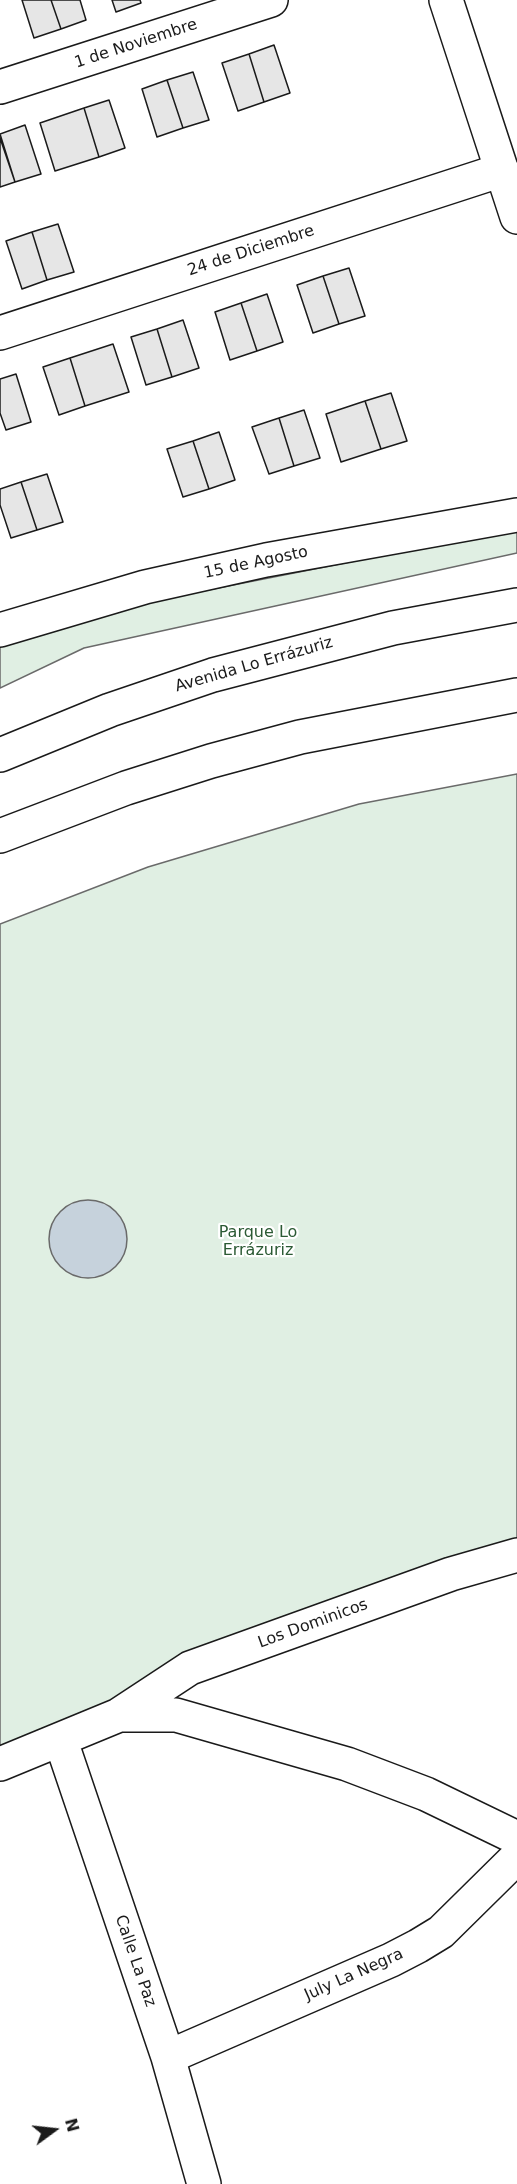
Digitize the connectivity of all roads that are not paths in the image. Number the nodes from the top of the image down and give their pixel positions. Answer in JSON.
{"nodes":[{"id":1,"x":271,"y":0,"type":"edge"},
{"id":2,"x":446,"y":0,"type":"edge"},
{"id":3,"x":0,"y":87,"type":"edge"},
{"id":4,"x":502,"y":170,"type":"junction"},
{"id":5,"x":517,"y":217,"type":"edge"},
{"id":6,"x":0,"y":333,"type":"edge"},
{"id":7,"x":517,"y":515,"type":"edge"},
{"id":8,"x":517,"y":605,"type":"edge"},
{"id":9,"x":0,"y":630,"type":"edge"},
{"id":10,"x":517,"y":695,"type":"edge"},
{"id":11,"x":0,"y":755,"type":"edge"},
{"id":12,"x":0,"y":836,"type":"edge"},
{"id":13,"x":517,"y":1555,"type":"edge"},
{"id":14,"x":119,"y":1715,"type":"junction"},
{"id":15,"x":61,"y":1741,"type":"junction"},
{"id":16,"x":0,"y":1764,"type":"edge"},
{"id":17,"x":517,"y":1838,"type":"edge"},
{"id":18,"x":517,"y":1857,"type":"edge"},
{"id":19,"x":168,"y":2057,"type":"junction"},
{"id":20,"x":204,"y":2184,"type":"edge"}],
"edges":[{"from":1,"to":3,"type":"street","name":"1 de Noviembre"},
{"from":2,"to":4,"type":"street"},
{"from":4,"to":5,"type":"street"},
{"from":4,"to":6,"type":"street","name":"24 de Diciembre"},
{"from":7,"to":9,"type":"street","name":"15 de Agosto"},
{"from":8,"to":11,"type":"street","name":"Avenida Lo Errázuriz"},
{"from":10,"to":12,"type":"street"},
{"from":13,"to":14,"type":"street","name":"Los Dominicos"},
{"from":14,"to":15,"type":"street","name":"Los Dominicos"},
{"from":14,"to":17,"type":"street","name":"Los Dominicos"},
{"from":15,"to":16,"type":"street","name":"Los Dominicos"},
{"from":15,"to":19,"type":"street","name":"Calle La Paz"},
{"from":18,"to":19,"type":"street","name":"July La Negra"},
{"from":19,"to":20,"type":"street","name":"Calle La Paz"}]}
